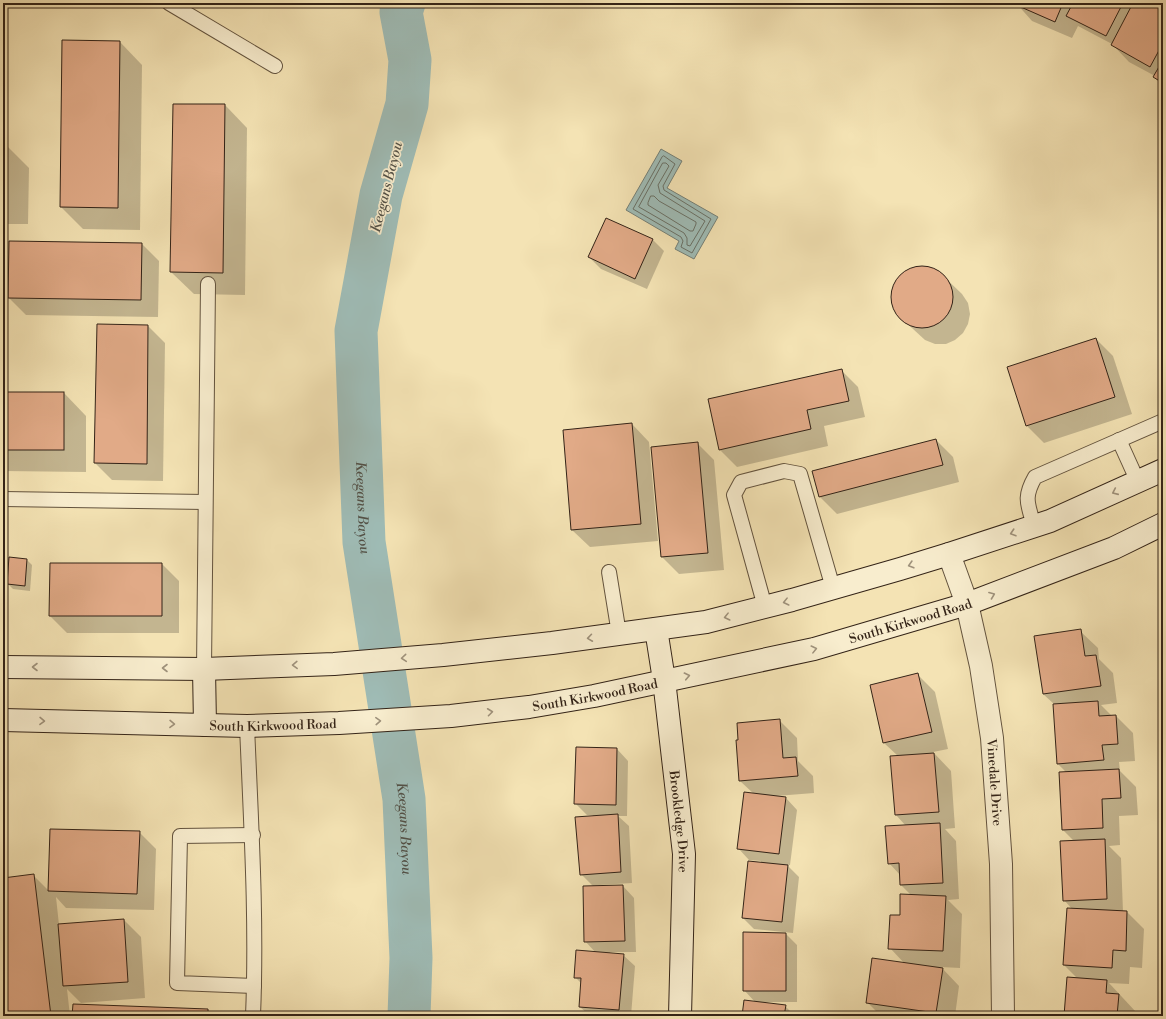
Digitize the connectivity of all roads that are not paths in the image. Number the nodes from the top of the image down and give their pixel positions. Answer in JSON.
{"nodes":[{"id":1,"x":170,"y":3,"type":"edge"},
{"id":2,"x":274,"y":66,"type":"dead end"},
{"id":3,"x":208,"y":284,"type":"dead end"},
{"id":4,"x":1163,"y":421,"type":"edge"},
{"id":5,"x":1119,"y":440,"type":"junction"},
{"id":6,"x":1163,"y":470,"type":"edge"},
{"id":7,"x":1138,"y":482,"type":"junction"},
{"id":8,"x":3,"y":499,"type":"edge"},
{"id":9,"x":205,"y":502,"type":"junction"},
{"id":10,"x":1163,"y":524,"type":"edge"},
{"id":11,"x":1034,"y":526,"type":"junction"},
{"id":12,"x":949,"y":554,"type":"junction"},
{"id":13,"x":609,"y":572,"type":"dead end"},
{"id":14,"x":834,"y":588,"type":"junction"},
{"id":15,"x":967,"y":604,"type":"junction"},
{"id":16,"x":765,"y":607,"type":"junction"},
{"id":17,"x":656,"y":629,"type":"junction"},
{"id":18,"x":619,"y":634,"type":"junction"},
{"id":19,"x":3,"y":667,"type":"edge"},
{"id":20,"x":204,"y":668,"type":"junction"},
{"id":21,"x":664,"y":680,"type":"junction"},
{"id":22,"x":3,"y":720,"type":"edge"},
{"id":23,"x":205,"y":725,"type":"junction"},
{"id":24,"x":247,"y":726,"type":"junction"},
{"id":25,"x":253,"y":835,"type":"junction"},
{"id":26,"x":254,"y":986,"type":"junction"},
{"id":27,"x":253,"y":1016,"type":"edge"},
{"id":28,"x":680,"y":1016,"type":"edge"},
{"id":29,"x":1003,"y":1016,"type":"edge"}],
"edges":[{"from":1,"to":2,"type":"lane"},
{"from":3,"to":9,"type":"lane"},
{"from":4,"to":5,"type":"lane"},
{"from":5,"to":7,"type":"lane"},
{"from":5,"to":11,"type":"lane"},
{"from":6,"to":7,"type":"main road"},
{"from":7,"to":11,"type":"main road","one_way":true},
{"from":8,"to":9,"type":"lane"},
{"from":9,"to":20,"type":"lane"},
{"from":15,"to":10,"type":"main road","name":"South Kirkwood Road","one_way":true},
{"from":11,"to":12,"type":"main road","one_way":true},
{"from":12,"to":14,"type":"main road","one_way":true},
{"from":12,"to":15,"type":"main road","name":"Vinedale Drive"},
{"from":13,"to":18,"type":"lane"},
{"from":14,"to":16,"type":"main road","one_way":true},
{"from":14,"to":16,"type":"lane"},
{"from":21,"to":15,"type":"main road","name":"South Kirkwood Road","one_way":true},
{"from":15,"to":29,"type":"main road","name":"Vinedale Drive"},
{"from":16,"to":17,"type":"main road","one_way":true},
{"from":17,"to":18,"type":"main road"},
{"from":17,"to":21,"type":"main road","name":"Brookledge Drive"},
{"from":18,"to":20,"type":"main road","one_way":true},
{"from":20,"to":19,"type":"main road","one_way":true},
{"from":20,"to":23,"type":"main road"},
{"from":24,"to":21,"type":"main road","name":"South Kirkwood Road","one_way":true},
{"from":21,"to":28,"type":"main road","name":"Brookledge Drive"},
{"from":22,"to":23,"type":"main road","name":"South Kirkwood Road","one_way":true},
{"from":23,"to":24,"type":"main road","name":"South Kirkwood Road"},
{"from":24,"to":25,"type":"lane"},
{"from":25,"to":26,"type":"lane"},
{"from":25,"to":26,"type":"lane"},
{"from":26,"to":27,"type":"lane"}]}
